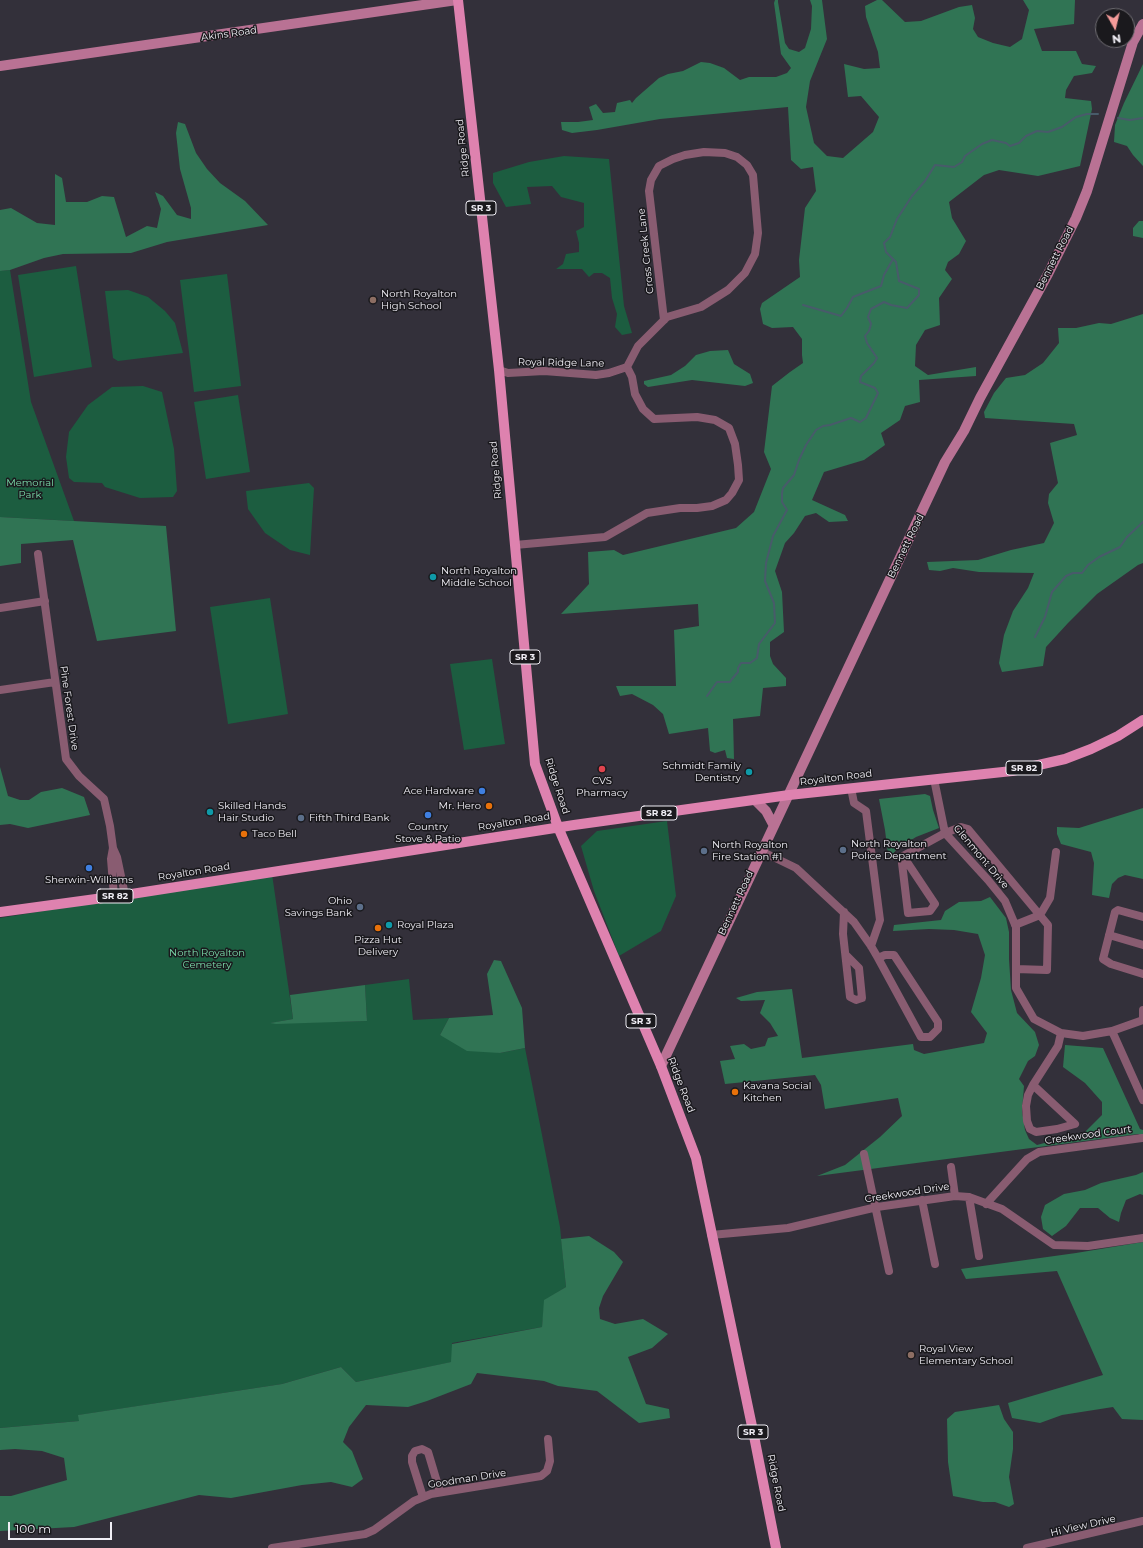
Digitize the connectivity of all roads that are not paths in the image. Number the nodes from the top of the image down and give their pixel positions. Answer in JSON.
{"nodes":[{"id":1,"x":458,"y":0,"type":"edge"},
{"id":2,"x":1143,"y":24,"type":"edge"},
{"id":3,"x":0,"y":66,"type":"edge"},
{"id":4,"x":664,"y":320,"type":"junction"},
{"id":5,"x":627,"y":368,"type":"junction"},
{"id":6,"x":499,"y":370,"type":"junction"},
{"id":7,"x":515,"y":545,"type":"junction"},
{"id":8,"x":38,"y":554,"type":"dead end"},
{"id":9,"x":45,"y":600,"type":"junction"},
{"id":10,"x":0,"y":608,"type":"edge"},
{"id":11,"x":55,"y":682,"type":"junction"},
{"id":12,"x":0,"y":690,"type":"edge"},
{"id":13,"x":1143,"y":720,"type":"edge"},
{"id":14,"x":934,"y":779,"type":"junction"},
{"id":15,"x":851,"y":788,"type":"junction"},
{"id":16,"x":788,"y":795,"type":"junction"},
{"id":17,"x":755,"y":800,"type":"junction"},
{"id":18,"x":774,"y":826,"type":"junction"},
{"id":19,"x":558,"y":827,"type":"junction"},
{"id":20,"x":945,"y":833,"type":"junction"},
{"id":21,"x":113,"y":848,"type":"junction"},
{"id":22,"x":761,"y":851,"type":"junction"},
{"id":23,"x":1056,"y":852,"type":"dead end"},
{"id":24,"x":904,"y":856,"type":"junction"},
{"id":25,"x":125,"y":895,"type":"junction"},
{"id":26,"x":114,"y":896,"type":"junction"},
{"id":27,"x":0,"y":912,"type":"edge"},
{"id":28,"x":844,"y":912,"type":"junction"},
{"id":29,"x":1040,"y":915,"type":"junction"},
{"id":30,"x":1143,"y":917,"type":"edge"},
{"id":31,"x":1015,"y":925,"type":"junction"},
{"id":32,"x":1109,"y":935,"type":"junction"},
{"id":33,"x":1143,"y":945,"type":"edge"},
{"id":34,"x":872,"y":946,"type":"junction"},
{"id":35,"x":847,"y":956,"type":"junction"},
{"id":36,"x":878,"y":958,"type":"junction"},
{"id":37,"x":1016,"y":969,"type":"junction"},
{"id":38,"x":1143,"y":974,"type":"edge"},
{"id":39,"x":1143,"y":1010,"type":"edge"},
{"id":40,"x":1143,"y":1020,"type":"edge"},
{"id":41,"x":1112,"y":1031,"type":"junction"},
{"id":42,"x":1061,"y":1033,"type":"junction"},
{"id":43,"x":661,"y":1066,"type":"junction"},
{"id":44,"x":1033,"y":1085,"type":"junction"},
{"id":45,"x":1143,"y":1100,"type":"edge"},
{"id":46,"x":1142,"y":1138,"type":"edge"},
{"id":47,"x":864,"y":1154,"type":"dead end"},
{"id":48,"x":951,"y":1167,"type":"dead end"},
{"id":49,"x":955,"y":1196,"type":"junction"},
{"id":50,"x":969,"y":1197,"type":"junction"},
{"id":51,"x":922,"y":1200,"type":"junction"},
{"id":52,"x":986,"y":1204,"type":"junction"},
{"id":53,"x":877,"y":1207,"type":"junction"},
{"id":54,"x":711,"y":1235,"type":"junction"},
{"id":55,"x":1143,"y":1238,"type":"edge"},
{"id":56,"x":979,"y":1256,"type":"dead end"},
{"id":57,"x":935,"y":1264,"type":"dead end"},
{"id":58,"x":889,"y":1272,"type":"dead end"},
{"id":59,"x":548,"y":1439,"type":"dead end"},
{"id":60,"x":440,"y":1492,"type":"junction"},
{"id":61,"x":423,"y":1497,"type":"junction"},
{"id":62,"x":1143,"y":1521,"type":"edge"},
{"id":63,"x":272,"y":1548,"type":"edge"},
{"id":64,"x":776,"y":1548,"type":"edge"},
{"id":65,"x":1027,"y":1548,"type":"edge"}],
"edges":[{"from":1,"to":3,"type":"street","name":"Akins Road"},
{"from":1,"to":6,"type":"main road","name":"Ridge Road","number":"SR 3"},
{"from":2,"to":16,"type":"street","name":"Bennett Road"},
{"from":4,"to":4,"type":"street","name":"Cross Creek Lane"},
{"from":4,"to":5,"type":"street"},
{"from":5,"to":6,"type":"street","name":"Royal Ridge Lane"},
{"from":5,"to":7,"type":"street"},
{"from":6,"to":7,"type":"main road","name":"Ridge Road","number":"SR 3"},
{"from":7,"to":19,"type":"main road","name":"Ridge Road","number":"SR 3"},
{"from":8,"to":9,"type":"street","name":"Pine Forest Drive"},
{"from":9,"to":10,"type":"street"},
{"from":9,"to":11,"type":"street","name":"Pine Forest Drive"},
{"from":11,"to":12,"type":"street"},
{"from":11,"to":21,"type":"street","name":"Pine Forest Drive"},
{"from":13,"to":14,"type":"main road","name":"Royalton Road","number":"SR 82"},
{"from":14,"to":15,"type":"main road","name":"Royalton Road","number":"SR 82"},
{"from":14,"to":20,"type":"street","name":"Glenmont Drive"},
{"from":15,"to":16,"type":"main road","name":"Royalton Road","number":"SR 82"},
{"from":15,"to":34,"type":"street"},
{"from":16,"to":17,"type":"main road","name":"Royalton Road","number":"SR 82"},
{"from":16,"to":18,"type":"street","name":"Bennett Road"},
{"from":17,"to":18,"type":"street"},
{"from":17,"to":19,"type":"main road","name":"Royalton Road","number":"SR 82"},
{"from":18,"to":22,"type":"street","name":"Bennett Road"},
{"from":19,"to":25,"type":"main road","name":"Royalton Road","number":"SR 82"},
{"from":19,"to":43,"type":"main road","name":"Ridge Road","number":"SR 3"},
{"from":20,"to":24,"type":"street"},
{"from":20,"to":29,"type":"street"},
{"from":20,"to":31,"type":"street","name":"Glenmont Drive"},
{"from":21,"to":25,"type":"street"},
{"from":21,"to":26,"type":"street","name":"Pine Forest Drive"},
{"from":22,"to":28,"type":"street"},
{"from":22,"to":43,"type":"street","name":"Bennett Road"},
{"from":23,"to":29,"type":"street"},
{"from":24,"to":24,"type":"street"},
{"from":25,"to":26,"type":"main road","name":"Royalton Road","number":"SR 82"},
{"from":26,"to":27,"type":"main road","name":"Royalton Road","number":"SR 82"},
{"from":28,"to":34,"type":"street"},
{"from":28,"to":35,"type":"street"},
{"from":29,"to":31,"type":"street"},
{"from":29,"to":37,"type":"street"},
{"from":30,"to":32,"type":"street"},
{"from":31,"to":37,"type":"street","name":"Glenmont Drive"},
{"from":32,"to":33,"type":"street"},
{"from":32,"to":38,"type":"street"},
{"from":34,"to":36,"type":"street"},
{"from":35,"to":35,"type":"street"},
{"from":36,"to":36,"type":"street"},
{"from":37,"to":42,"type":"street","name":"Glenmont Drive"},
{"from":39,"to":40,"type":"street"},
{"from":40,"to":41,"type":"street","name":"Glenmont Drive"},
{"from":41,"to":42,"type":"street","name":"Glenmont Drive"},
{"from":41,"to":45,"type":"street"},
{"from":42,"to":44,"type":"street"},
{"from":43,"to":54,"type":"main road","name":"Ridge Road","number":"SR 3"},
{"from":44,"to":44,"type":"street"},
{"from":46,"to":52,"type":"street","name":"Creekwood Court"},
{"from":47,"to":53,"type":"street"},
{"from":48,"to":49,"type":"street"},
{"from":49,"to":50,"type":"street","name":"Creekwood Drive"},
{"from":49,"to":51,"type":"street","name":"Creekwood Drive"},
{"from":50,"to":52,"type":"street","name":"Creekwood Drive"},
{"from":50,"to":56,"type":"street"},
{"from":51,"to":53,"type":"street","name":"Creekwood Drive"},
{"from":51,"to":57,"type":"street"},
{"from":52,"to":55,"type":"street","name":"Creekwood Drive"},
{"from":53,"to":54,"type":"street","name":"Creekwood Drive"},
{"from":53,"to":58,"type":"street"},
{"from":54,"to":64,"type":"main road","name":"Ridge Road","number":"SR 3"},
{"from":59,"to":60,"type":"street","name":"Goodman Drive"},
{"from":60,"to":61,"type":"street","name":"Goodman Drive"},
{"from":60,"to":61,"type":"street"},
{"from":61,"to":63,"type":"street","name":"Goodman Drive"},
{"from":62,"to":65,"type":"street","name":"Hi View Drive"}]}
